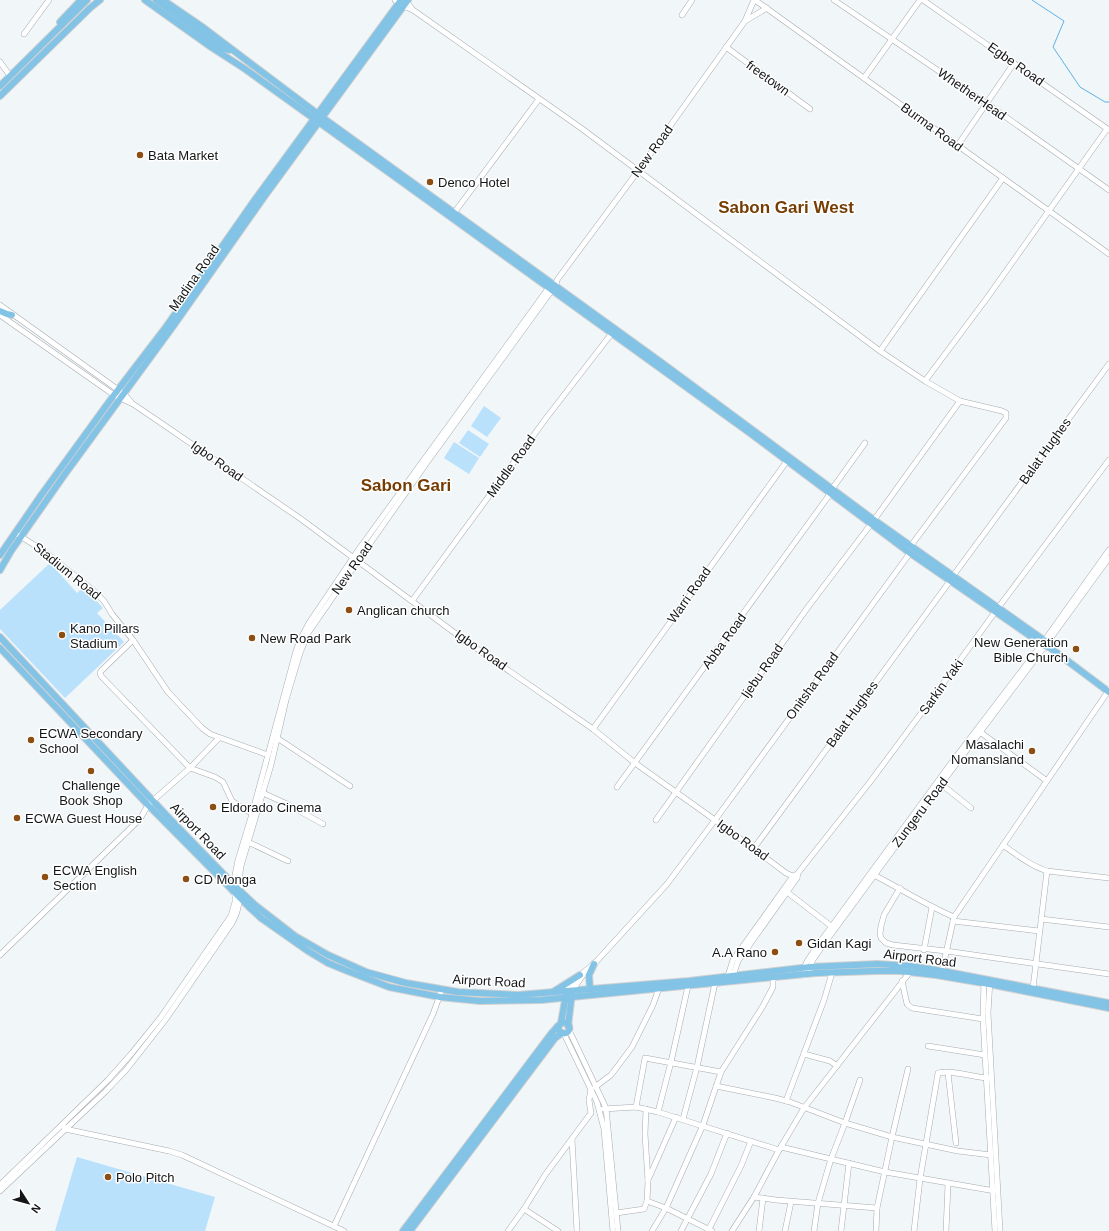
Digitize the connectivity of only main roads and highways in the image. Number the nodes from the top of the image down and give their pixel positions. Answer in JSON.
{"nodes":[{"id":1,"x":82,"y":0,"type":"edge"},
{"id":2,"x":87,"y":0,"type":"edge"},
{"id":3,"x":93,"y":0,"type":"edge"},
{"id":4,"x":100,"y":0,"type":"edge"},
{"id":5,"x":145,"y":0,"type":"edge"},
{"id":6,"x":151,"y":0,"type":"edge"},
{"id":7,"x":156,"y":0,"type":"edge"},
{"id":8,"x":163,"y":0,"type":"edge"},
{"id":9,"x":402,"y":1,"type":"edge"},
{"id":10,"x":214,"y":44,"type":"junction"},
{"id":11,"x":233,"y":50,"type":"junction"},
{"id":12,"x":228,"y":58,"type":"junction"},
{"id":13,"x":0,"y":82,"type":"edge"},
{"id":14,"x":0,"y":86,"type":"edge"},
{"id":15,"x":0,"y":92,"type":"edge"},
{"id":16,"x":0,"y":96,"type":"edge"},
{"id":17,"x":319,"y":118,"type":"junction"},
{"id":18,"x":553,"y":285,"type":"junction"},
{"id":19,"x":194,"y":293,"type":"junction"},
{"id":20,"x":0,"y":313,"type":"edge"},
{"id":21,"x":12,"y":315,"type":"road end"},
{"id":22,"x":8,"y":321,"type":"road end"},
{"id":23,"x":725,"y":413,"type":"junction"},
{"id":24,"x":831,"y":492,"type":"junction"},
{"id":25,"x":0,"y":556,"type":"edge"},
{"id":26,"x":0,"y":570,"type":"edge"},
{"id":27,"x":0,"y":637,"type":"edge"},
{"id":28,"x":0,"y":648,"type":"edge"},
{"id":29,"x":1109,"y":691,"type":"edge"},
{"id":30,"x":238,"y":892,"type":"junction"},
{"id":31,"x":594,"y":964,"type":"road end"},
{"id":32,"x":807,"y":971,"type":"junction"},
{"id":33,"x":364,"y":975,"type":"junction"},
{"id":34,"x":580,"y":975,"type":"road end"},
{"id":35,"x":730,"y":979,"type":"junction"},
{"id":36,"x":987,"y":982,"type":"junction"},
{"id":37,"x":590,"y":989,"type":"junction"},
{"id":38,"x":551,"y":993,"type":"junction"},
{"id":39,"x":569,"y":994,"type":"junction"},
{"id":40,"x":1109,"y":1002,"type":"edge"},
{"id":41,"x":1109,"y":1008,"type":"edge"},
{"id":42,"x":560,"y":1025,"type":"junction"},
{"id":43,"x":566,"y":1031,"type":"junction"},
{"id":44,"x":404,"y":1231,"type":"edge"},
{"id":45,"x":410,"y":1231,"type":"edge"}],
"edges":[{"from":1,"to":13,"type":"main road"},
{"from":2,"to":14,"type":"main road"},
{"from":3,"to":15,"type":"main road"},
{"from":4,"to":16,"type":"main road"},
{"from":5,"to":12,"type":"main road"},
{"from":6,"to":10,"type":"main road"},
{"from":7,"to":10,"type":"main road"},
{"from":8,"to":11,"type":"main road"},
{"from":9,"to":17,"type":"main road","name":"Madina Road"},
{"from":10,"to":11,"type":"main road"},
{"from":10,"to":12,"type":"main road"},
{"from":11,"to":17,"type":"main road"},
{"from":12,"to":17,"type":"main road"},
{"from":17,"to":18,"type":"main road"},
{"from":17,"to":18,"type":"main road"},
{"from":17,"to":19,"type":"main road","name":"Madina Road"},
{"from":18,"to":23,"type":"main road"},
{"from":18,"to":23,"type":"main road"},
{"from":19,"to":25,"type":"main road","name":"Madina Road"},
{"from":19,"to":26,"type":"main road","name":"Madina Road"},
{"from":20,"to":21,"type":"main road"},
{"from":20,"to":22,"type":"main road"},
{"from":23,"to":24,"type":"main road"},
{"from":23,"to":24,"type":"main road"},
{"from":24,"to":29,"type":"main road"},
{"from":27,"to":30,"type":"main road","name":"Airport Road"},
{"from":28,"to":30,"type":"main road","name":"Airport Road"},
{"from":30,"to":33,"type":"main road","name":"Airport Road"},
{"from":31,"to":37,"type":"main road"},
{"from":32,"to":35,"type":"main road","name":"Airport Road"},
{"from":32,"to":35,"type":"main road","name":"Airport Road"},
{"from":32,"to":36,"type":"main road","name":"Airport Road"},
{"from":32,"to":36,"type":"main road","name":"Airport Road"},
{"from":33,"to":38,"type":"main road","name":"Airport Road"},
{"from":33,"to":39,"type":"main road","name":"Airport Road"},
{"from":34,"to":38,"type":"main road"},
{"from":35,"to":37,"type":"main road","name":"Airport Road"},
{"from":35,"to":39,"type":"main road","name":"Airport Road"},
{"from":36,"to":40,"type":"main road","name":"Airport Road"},
{"from":36,"to":41,"type":"main road","name":"Airport Road"},
{"from":37,"to":39,"type":"main road","name":"Airport Road"},
{"from":38,"to":39,"type":"main road","name":"Airport Road"},
{"from":39,"to":42,"type":"main road"},
{"from":39,"to":43,"type":"main road"},
{"from":42,"to":43,"type":"main road"},
{"from":42,"to":43,"type":"main road"},
{"from":42,"to":44,"type":"main road"},
{"from":43,"to":45,"type":"main road"}]}
